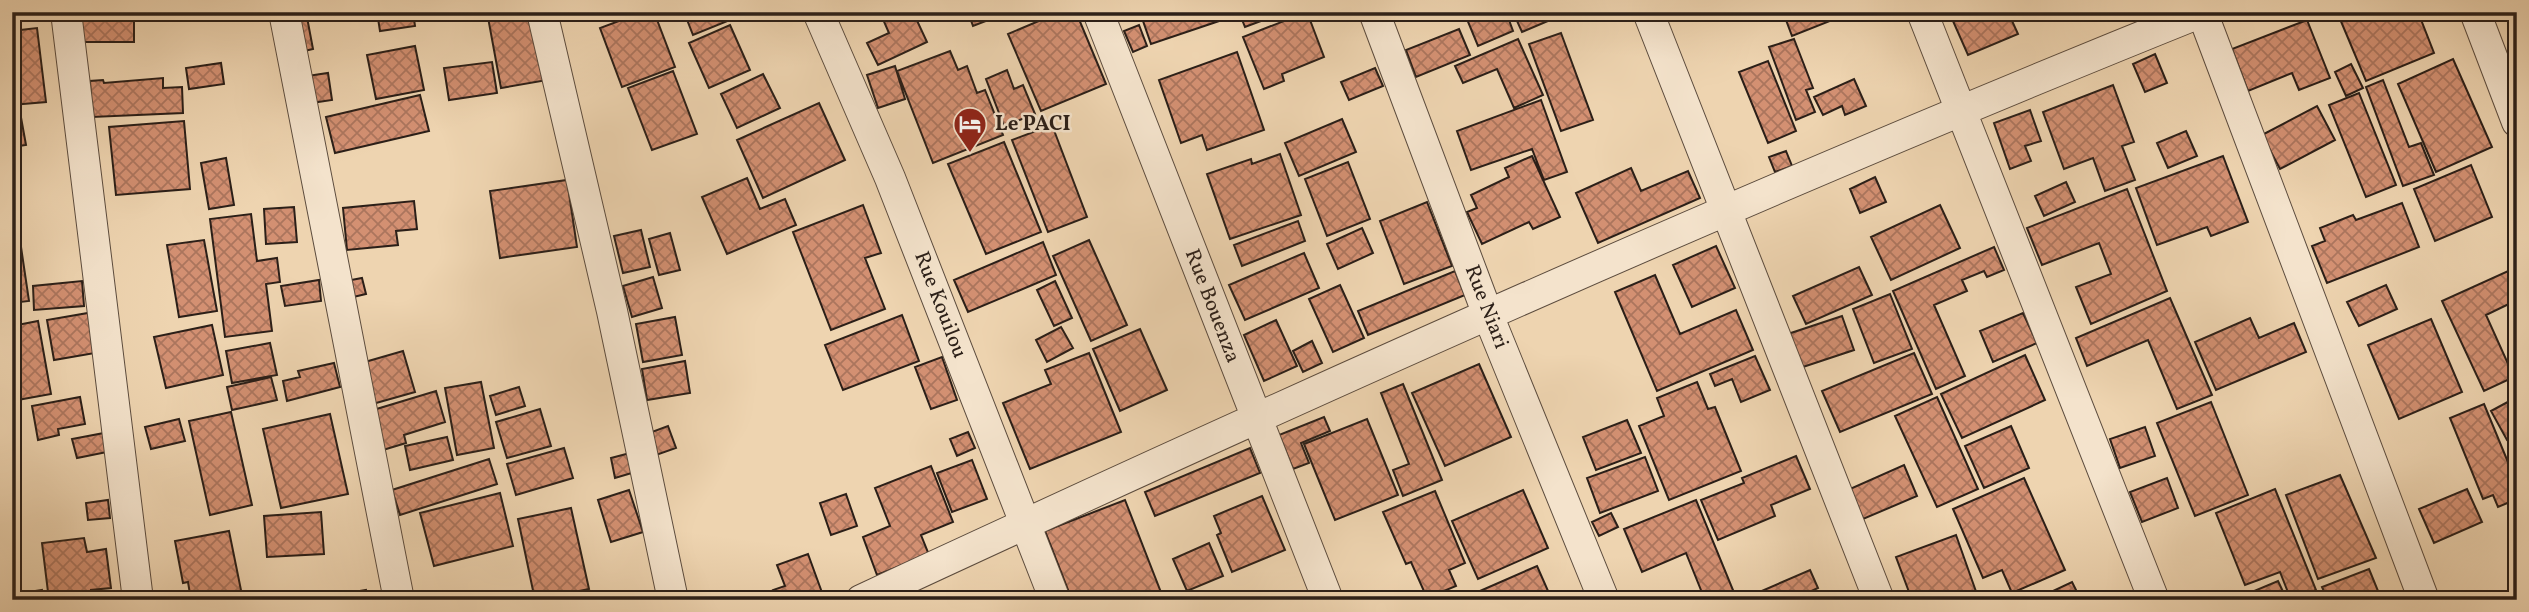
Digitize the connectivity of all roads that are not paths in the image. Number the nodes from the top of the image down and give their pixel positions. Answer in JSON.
{"nodes":[{"id":1,"x":66,"y":12,"type":"edge"},
{"id":2,"x":284,"y":12,"type":"edge"},
{"id":3,"x":542,"y":12,"type":"edge"},
{"id":4,"x":818,"y":12,"type":"edge"},
{"id":5,"x":1098,"y":12,"type":"edge"},
{"id":6,"x":1374,"y":12,"type":"edge"},
{"id":7,"x":1648,"y":12,"type":"edge"},
{"id":8,"x":1922,"y":12,"type":"edge"},
{"id":9,"x":2202,"y":12,"type":"edge"},
{"id":10,"x":2475,"y":12,"type":"edge"},
{"id":11,"x":1961,"y":109,"type":"junction"},
{"id":12,"x":2517,"y":122,"type":"edge"},
{"id":13,"x":1726,"y":210,"type":"junction"},
{"id":14,"x":1488,"y":315,"type":"junction"},
{"id":15,"x":1257,"y":420,"type":"junction"},
{"id":16,"x":1026,"y":523,"type":"junction"},
{"id":17,"x":138,"y":600,"type":"edge"},
{"id":18,"x":399,"y":600,"type":"edge"},
{"id":19,"x":673,"y":600,"type":"edge"},
{"id":20,"x":861,"y":600,"type":"edge"},
{"id":21,"x":1055,"y":600,"type":"edge"},
{"id":22,"x":1328,"y":600,"type":"edge"},
{"id":23,"x":1604,"y":600,"type":"edge"},
{"id":24,"x":1879,"y":600,"type":"edge"},
{"id":25,"x":2154,"y":600,"type":"edge"},
{"id":26,"x":2424,"y":600,"type":"edge"}],
"edges":[{"from":1,"to":17,"type":"street"},
{"from":2,"to":18,"type":"street"},
{"from":3,"to":19,"type":"street"},
{"from":4,"to":16,"type":"street","name":"Rue Kouilou"},
{"from":5,"to":15,"type":"street","name":"Rue Bouenza"},
{"from":6,"to":14,"type":"street","name":"Rue Niari"},
{"from":7,"to":13,"type":"street"},
{"from":8,"to":11,"type":"street"},
{"from":9,"to":11,"type":"street"},
{"from":9,"to":26,"type":"street"},
{"from":10,"to":12,"type":"street"},
{"from":11,"to":13,"type":"street"},
{"from":11,"to":25,"type":"street"},
{"from":13,"to":14,"type":"street"},
{"from":13,"to":24,"type":"street"},
{"from":14,"to":15,"type":"street"},
{"from":14,"to":23,"type":"street","name":"Rue Niari"},
{"from":15,"to":16,"type":"street"},
{"from":15,"to":22,"type":"street","name":"Rue Bouenza"},
{"from":16,"to":20,"type":"street"},
{"from":16,"to":21,"type":"street","name":"Rue Kouilou"}]}
